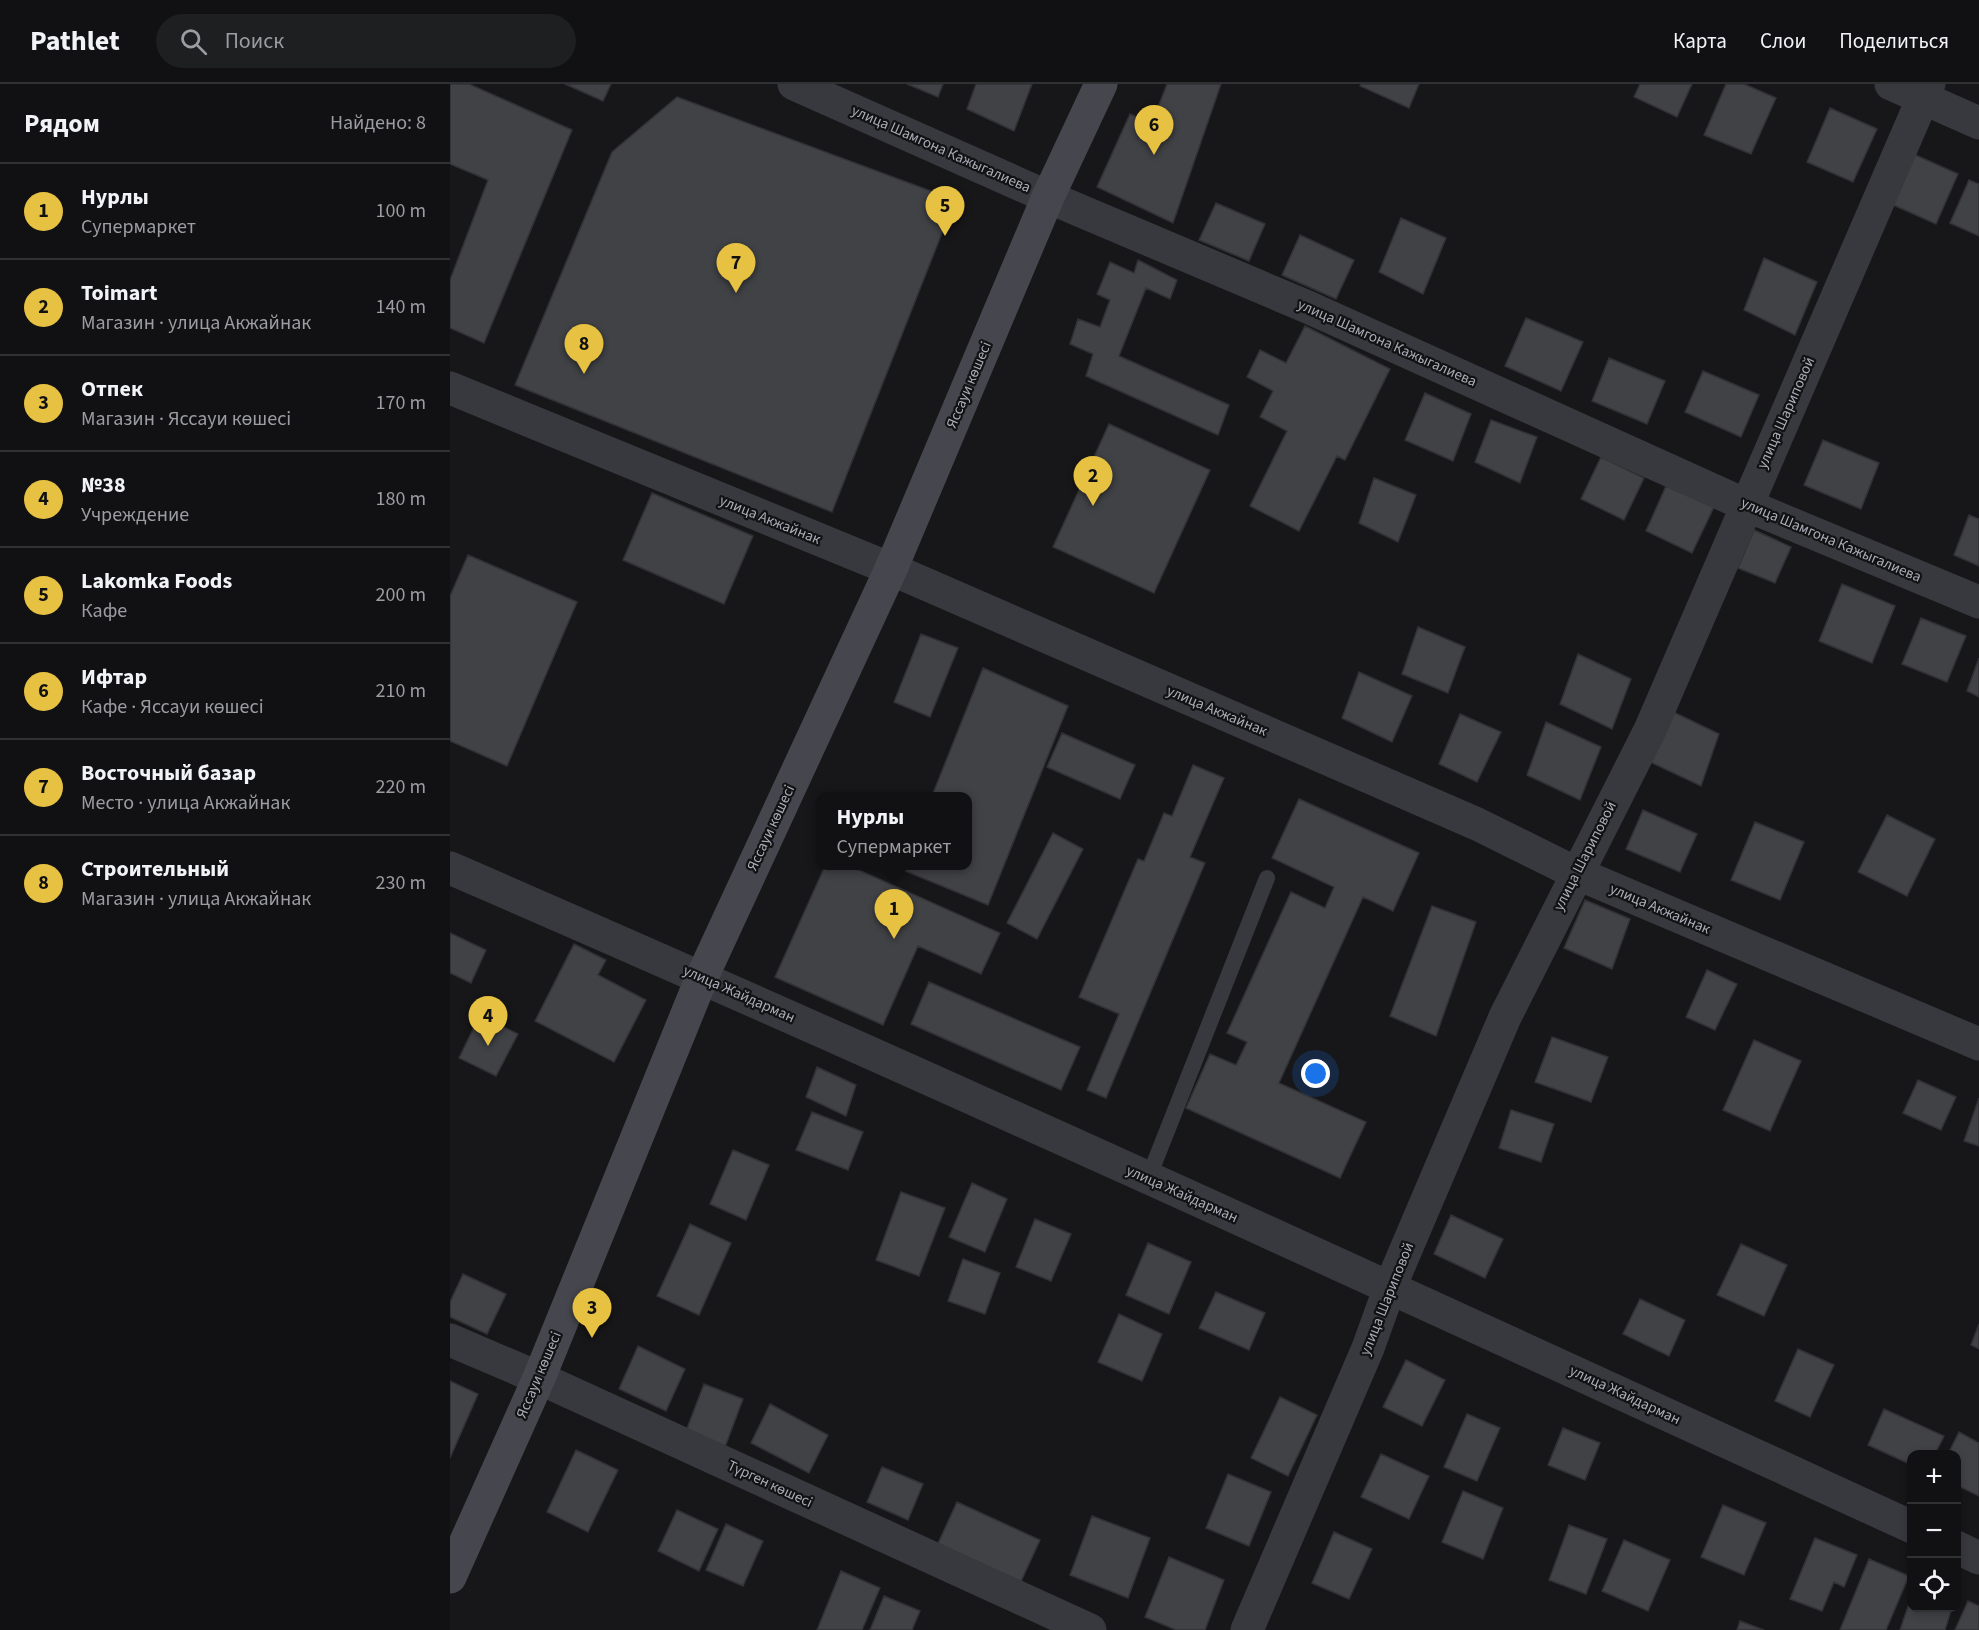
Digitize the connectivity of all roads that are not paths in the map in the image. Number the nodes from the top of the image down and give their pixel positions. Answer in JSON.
{"nodes":[{"id":1,"x":794,"y":84,"type":"edge"},
{"id":2,"x":1101,"y":84,"type":"edge"},
{"id":3,"x":1892,"y":84,"type":"edge"},
{"id":4,"x":1926,"y":91,"type":"edge"},
{"id":5,"x":1979,"y":123,"type":"edge"},
{"id":6,"x":1048,"y":197,"type":"junction"},
{"id":7,"x":450,"y":388,"type":"edge"},
{"id":8,"x":1746,"y":505,"type":"junction"},
{"id":9,"x":891,"y":569,"type":"junction"},
{"id":10,"x":1979,"y":602,"type":"edge"},
{"id":11,"x":450,"y":868,"type":"edge"},
{"id":12,"x":1576,"y":873,"type":"junction"},
{"id":13,"x":1267,"y":878,"type":"dead end"},
{"id":14,"x":702,"y":976,"type":"junction"},
{"id":15,"x":1979,"y":1044,"type":"edge"},
{"id":16,"x":1148,"y":1179,"type":"junction"},
{"id":17,"x":1390,"y":1287,"type":"junction"},
{"id":18,"x":450,"y":1340,"type":"edge"},
{"id":19,"x":539,"y":1378,"type":"junction"},
{"id":20,"x":1907,"y":1525,"type":"edge"},
{"id":21,"x":1961,"y":1549,"type":"edge"},
{"id":22,"x":1979,"y":1557,"type":"edge"},
{"id":23,"x":450,"y":1577,"type":"edge"},
{"id":24,"x":1090,"y":1630,"type":"edge"},
{"id":25,"x":1247,"y":1630,"type":"edge"}],
"edges":[{"from":1,"to":6,"type":"street","name":"улица Шамгона Кажыгалиева"},
{"from":2,"to":6,"type":"main road","name":"Яссауи көшесі"},
{"from":3,"to":4,"type":"street"},
{"from":4,"to":5,"type":"street"},
{"from":4,"to":8,"type":"street","name":"улица Шариповой"},
{"from":6,"to":8,"type":"street","name":"улица Шамгона Кажыгалиева"},
{"from":6,"to":9,"type":"main road","name":"Яссауи көшесі"},
{"from":7,"to":9,"type":"street","name":"улица Акжайнак"},
{"from":8,"to":10,"type":"street","name":"улица Шамгона Кажыгалиева"},
{"from":8,"to":12,"type":"street","name":"улица Шариповой"},
{"from":9,"to":12,"type":"street","name":"улица Акжайнак"},
{"from":9,"to":14,"type":"main road","name":"Яссауи көшесі"},
{"from":11,"to":14,"type":"street","name":"улица Жайдарман"},
{"from":12,"to":15,"type":"street","name":"улица Акжайнак"},
{"from":12,"to":17,"type":"street","name":"улица Шариповой"},
{"from":13,"to":16,"type":"lane"},
{"from":14,"to":16,"type":"street","name":"улица Жайдарман"},
{"from":14,"to":19,"type":"main road","name":"Яссауи көшесі"},
{"from":16,"to":17,"type":"street","name":"улица Жайдарман"},
{"from":17,"to":20,"type":"street","name":"улица Жайдарман"},
{"from":17,"to":25,"type":"street","name":"улица Шариповой"},
{"from":18,"to":19,"type":"street","name":"Түрген көшесі"},
{"from":19,"to":23,"type":"main road","name":"Яссауи көшесі"},
{"from":19,"to":24,"type":"street","name":"Түрген көшесі"},
{"from":21,"to":22,"type":"street"}]}
